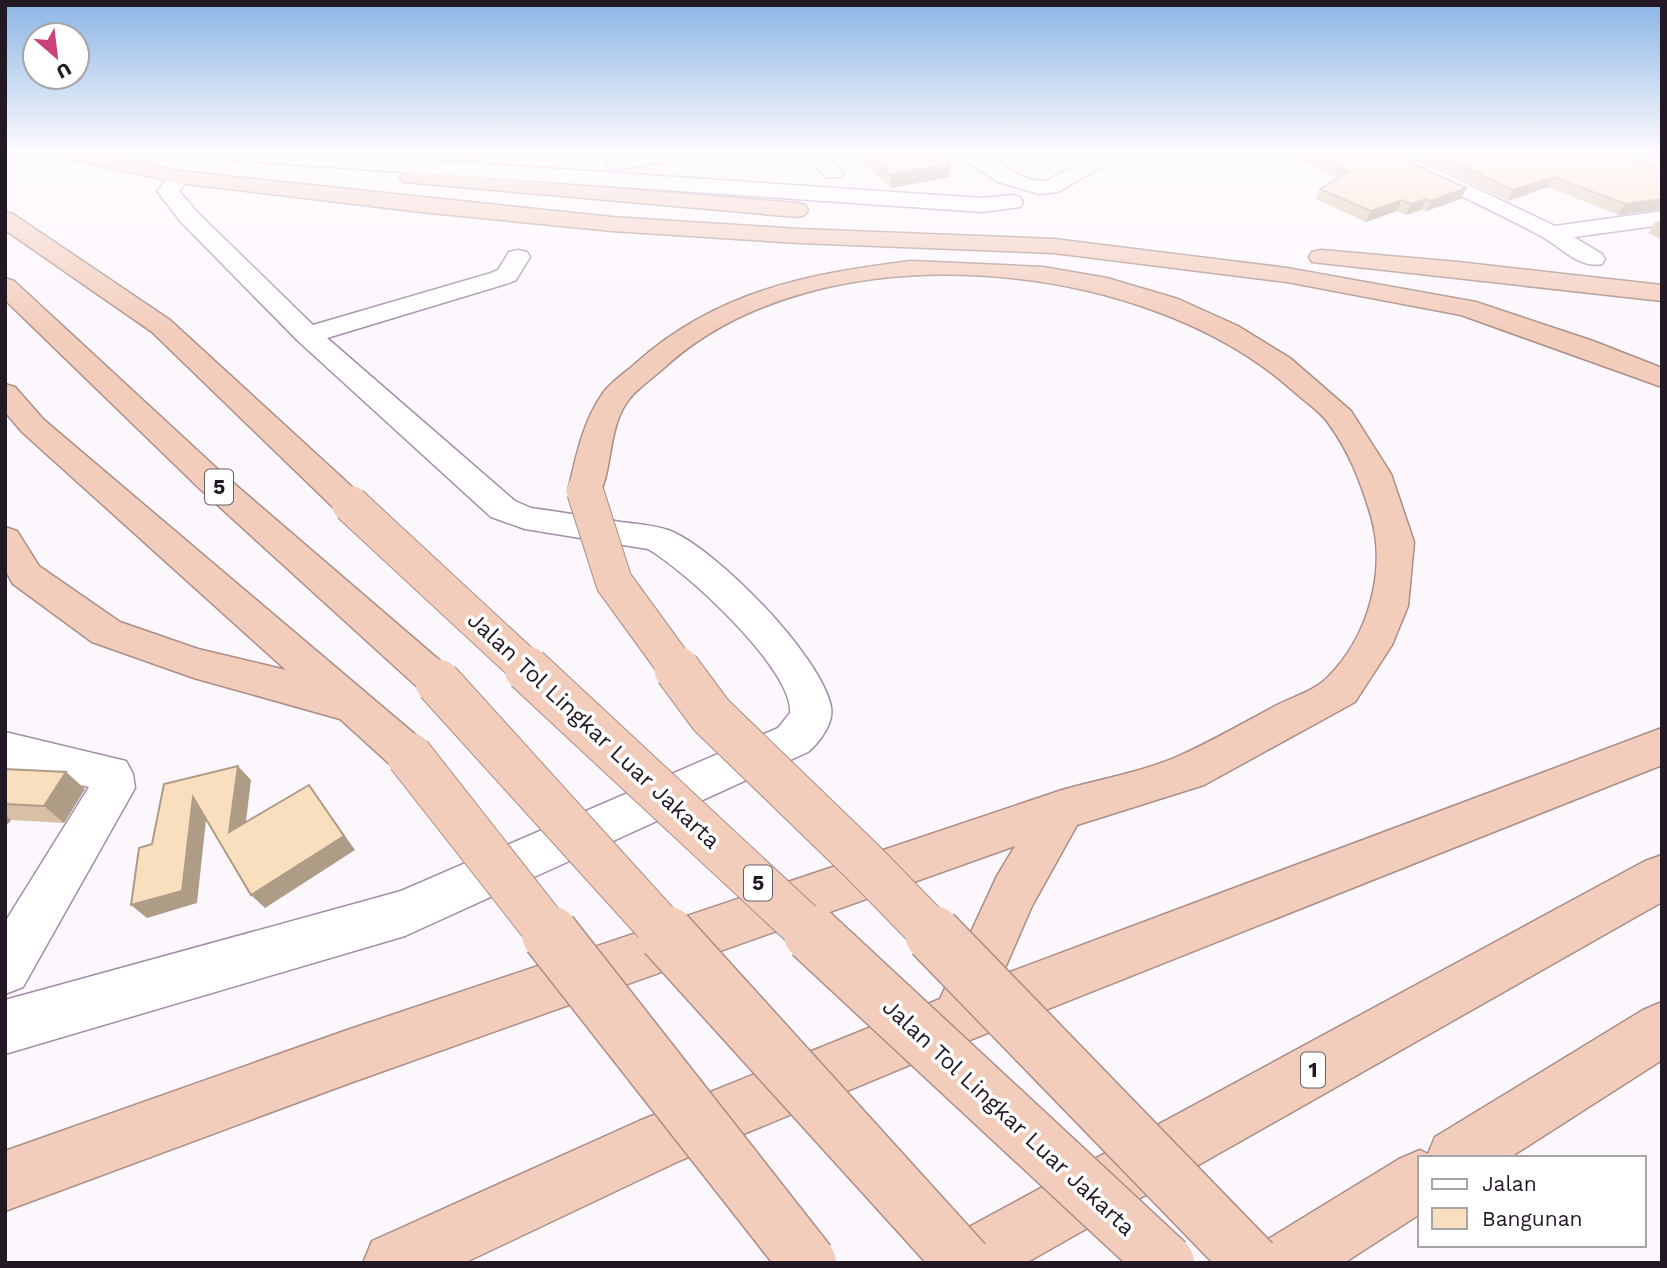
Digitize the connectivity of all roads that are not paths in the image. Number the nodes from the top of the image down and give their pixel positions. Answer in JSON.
{"nodes":[{"id":1,"x":185,"y":212,"type":"edge"},
{"id":2,"x":503,"y":212,"type":"edge"},
{"id":3,"x":832,"y":212,"type":"edge"},
{"id":4,"x":1509,"y":212,"type":"edge"},
{"id":5,"x":1662,"y":218,"type":"edge"},
{"id":6,"x":5,"y":219,"type":"edge"},
{"id":7,"x":1552,"y":233,"type":"junction"},
{"id":8,"x":518,"y":257,"type":"dead end"},
{"id":9,"x":1593,"y":259,"type":"dead end"},
{"id":10,"x":5,"y":286,"type":"edge"},
{"id":11,"x":1662,"y":293,"type":"edge"},
{"id":12,"x":308,"y":335,"type":"junction"},
{"id":13,"x":1662,"y":378,"type":"edge"},
{"id":14,"x":5,"y":393,"type":"edge"},
{"id":15,"x":5,"y":539,"type":"edge"},
{"id":16,"x":353,"y":708,"type":"junction"},
{"id":17,"x":1662,"y":746,"type":"edge"},
{"id":18,"x":5,"y":750,"type":"edge"},
{"id":19,"x":1062,"y":810,"type":"junction"},
{"id":20,"x":1662,"y":877,"type":"edge"},
{"id":21,"x":12,"y":947,"type":"edge"},
{"id":22,"x":956,"y":1019,"type":"junction"},
{"id":23,"x":5,"y":1027,"type":"edge"},
{"id":24,"x":1662,"y":1029,"type":"edge"},
{"id":25,"x":1459,"y":1156,"type":"edge"},
{"id":26,"x":5,"y":1181,"type":"edge"},
{"id":27,"x":1418,"y":1181,"type":"edge"},
{"id":28,"x":394,"y":1263,"type":"edge"},
{"id":29,"x":808,"y":1263,"type":"edge"},
{"id":30,"x":964,"y":1263,"type":"edge"},
{"id":31,"x":1167,"y":1263,"type":"edge"},
{"id":32,"x":1252,"y":1263,"type":"edge"},
{"id":33,"x":1287,"y":1263,"type":"edge"}],
"edges":[{"from":1,"to":12,"type":"street"},
{"from":2,"to":13,"type":"highway"},
{"from":3,"to":11,"type":"highway"},
{"from":4,"to":7,"type":"street"},
{"from":5,"to":7,"type":"street"},
{"from":6,"to":31,"type":"highway","name":"Jalan Tol Lingkar Luar Jakarta","number":"5","bridge":true},
{"from":7,"to":9,"type":"street"},
{"from":8,"to":12,"type":"street"},
{"from":10,"to":30,"type":"highway","number":"5","bridge":true},
{"from":12,"to":23,"type":"street"},
{"from":14,"to":16,"type":"highway"},
{"from":15,"to":16,"type":"highway"},
{"from":16,"to":29,"type":"highway","bridge":true},
{"from":17,"to":22,"type":"highway"},
{"from":18,"to":21,"type":"street"},
{"from":19,"to":22,"type":"highway"},
{"from":19,"to":26,"type":"highway"},
{"from":19,"to":32,"type":"highway","bridge":true},
{"from":20,"to":30,"type":"highway","number":"1"},
{"from":22,"to":28,"type":"highway"},
{"from":24,"to":25,"type":"highway"},
{"from":27,"to":33,"type":"highway"}]}
